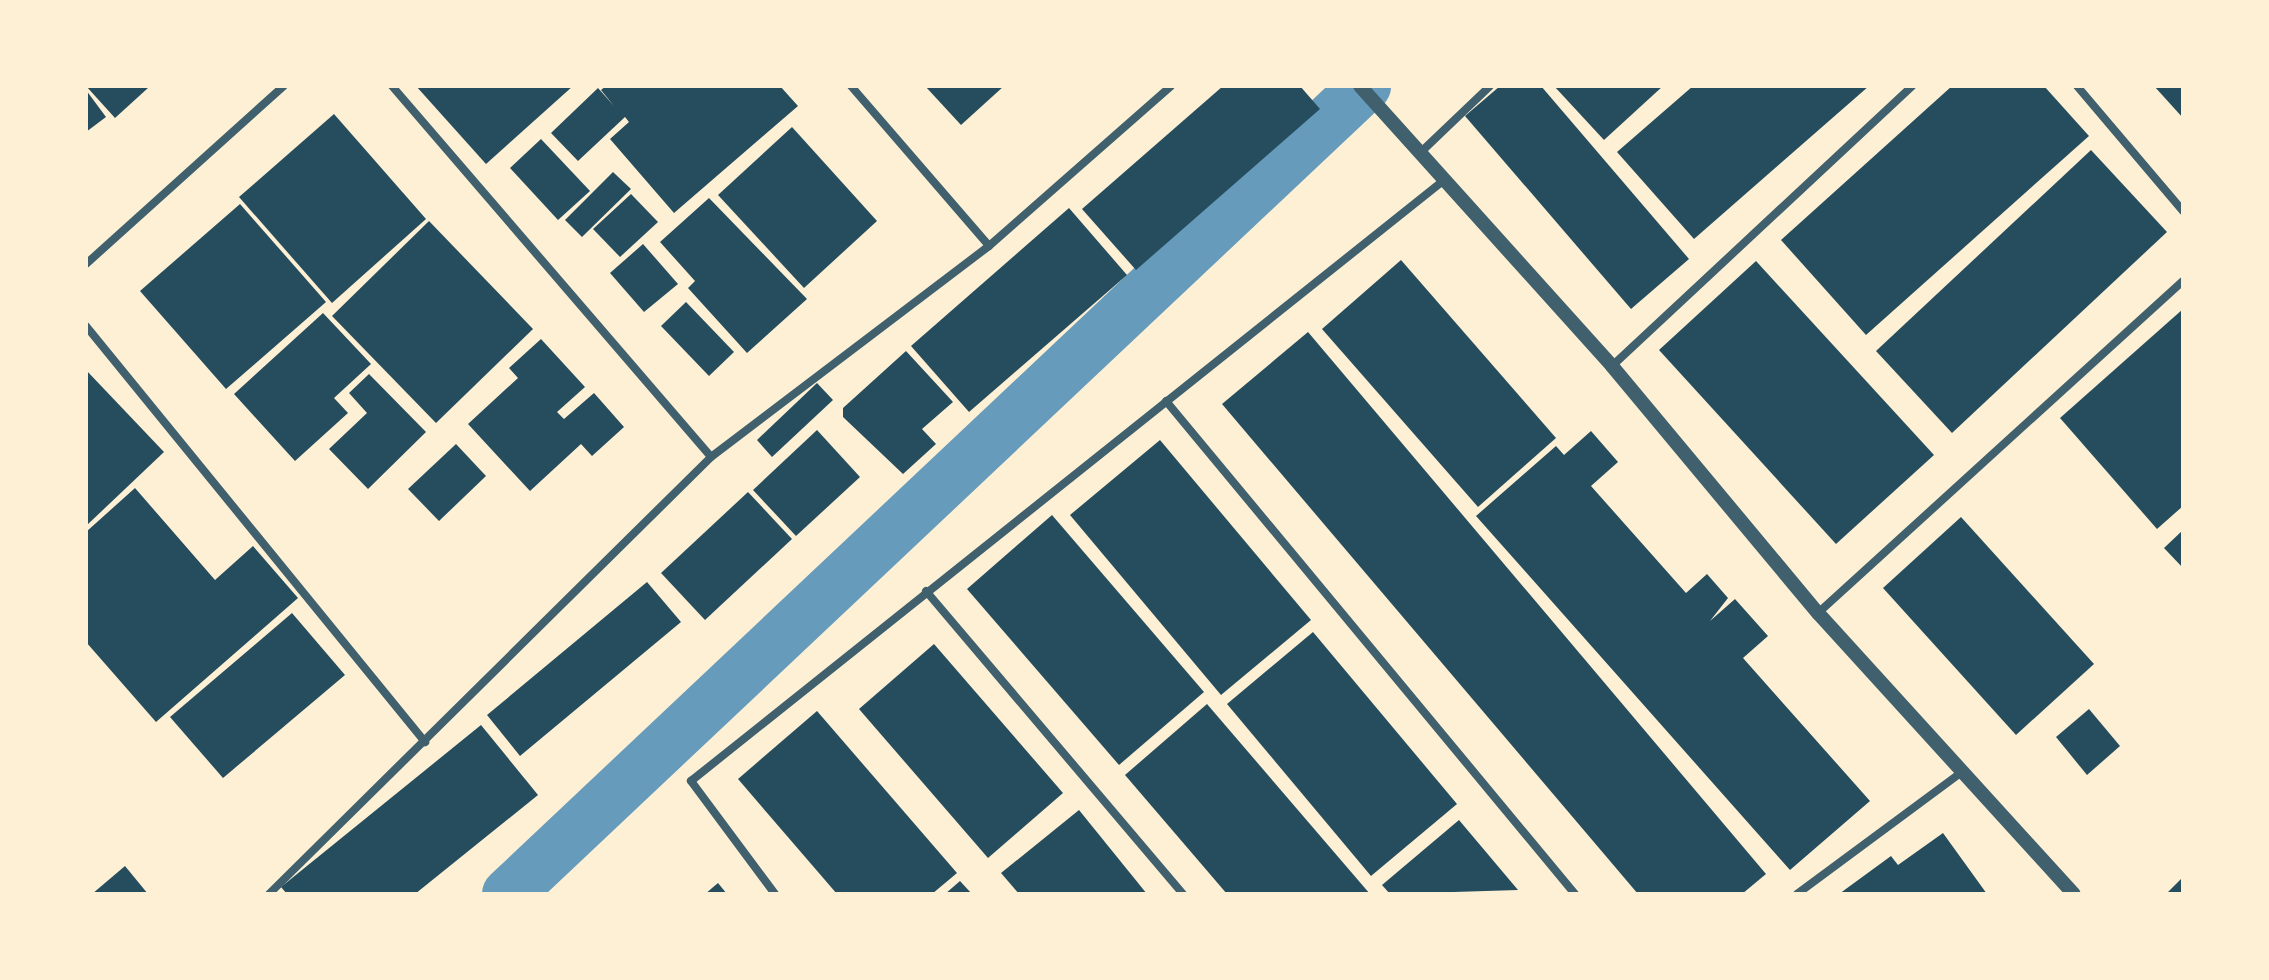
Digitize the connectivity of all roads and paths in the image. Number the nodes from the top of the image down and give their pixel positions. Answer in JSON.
{"nodes":[{"id":1,"x":284,"y":86,"type":"edge"},
{"id":2,"x":392,"y":86,"type":"edge"},
{"id":3,"x":851,"y":86,"type":"edge"},
{"id":4,"x":1171,"y":86,"type":"edge"},
{"id":5,"x":1360,"y":86,"type":"edge"},
{"id":6,"x":1490,"y":86,"type":"edge"},
{"id":7,"x":1912,"y":86,"type":"edge"},
{"id":8,"x":2077,"y":86,"type":"edge"},
{"id":9,"x":1421,"y":152,"type":"junction"},
{"id":10,"x":1444,"y":180,"type":"junction"},
{"id":11,"x":2183,"y":211,"type":"edge"},
{"id":12,"x":989,"y":246,"type":"junction"},
{"id":13,"x":86,"y":264,"type":"edge"},
{"id":14,"x":2183,"y":281,"type":"edge"},
{"id":15,"x":86,"y":326,"type":"edge"},
{"id":16,"x":1612,"y":366,"type":"junction"},
{"id":17,"x":1166,"y":401,"type":"junction"},
{"id":18,"x":711,"y":457,"type":"junction"},
{"id":19,"x":926,"y":591,"type":"junction"},
{"id":20,"x":1818,"y":613,"type":"junction"},
{"id":21,"x":425,"y":742,"type":"junction"},
{"id":22,"x":1963,"y":771,"type":"junction"},
{"id":23,"x":269,"y":894,"type":"edge"},
{"id":24,"x":775,"y":894,"type":"edge"},
{"id":25,"x":1183,"y":894,"type":"edge"},
{"id":26,"x":1575,"y":894,"type":"edge"},
{"id":27,"x":1797,"y":894,"type":"edge"},
{"id":28,"x":2074,"y":894,"type":"edge"}],
"edges":[{"from":1,"to":13,"type":"street"},
{"from":2,"to":18,"type":"street"},
{"from":3,"to":12,"type":"street"},
{"from":4,"to":12,"type":"street"},
{"from":5,"to":9,"type":"street"},
{"from":6,"to":9,"type":"street"},
{"from":7,"to":16,"type":"street"},
{"from":8,"to":11,"type":"street"},
{"from":9,"to":10,"type":"street"},
{"from":10,"to":16,"type":"street"},
{"from":10,"to":17,"type":"street"},
{"from":12,"to":18,"type":"street"},
{"from":14,"to":20,"type":"street"},
{"from":15,"to":21,"type":"street"},
{"from":16,"to":20,"type":"street"},
{"from":17,"to":19,"type":"street"},
{"from":17,"to":26,"type":"street"},
{"from":18,"to":21,"type":"street"},
{"from":19,"to":24,"type":"street"},
{"from":19,"to":25,"type":"street"},
{"from":20,"to":22,"type":"street"},
{"from":21,"to":23,"type":"street"},
{"from":22,"to":27,"type":"street"},
{"from":22,"to":28,"type":"street"}]}
